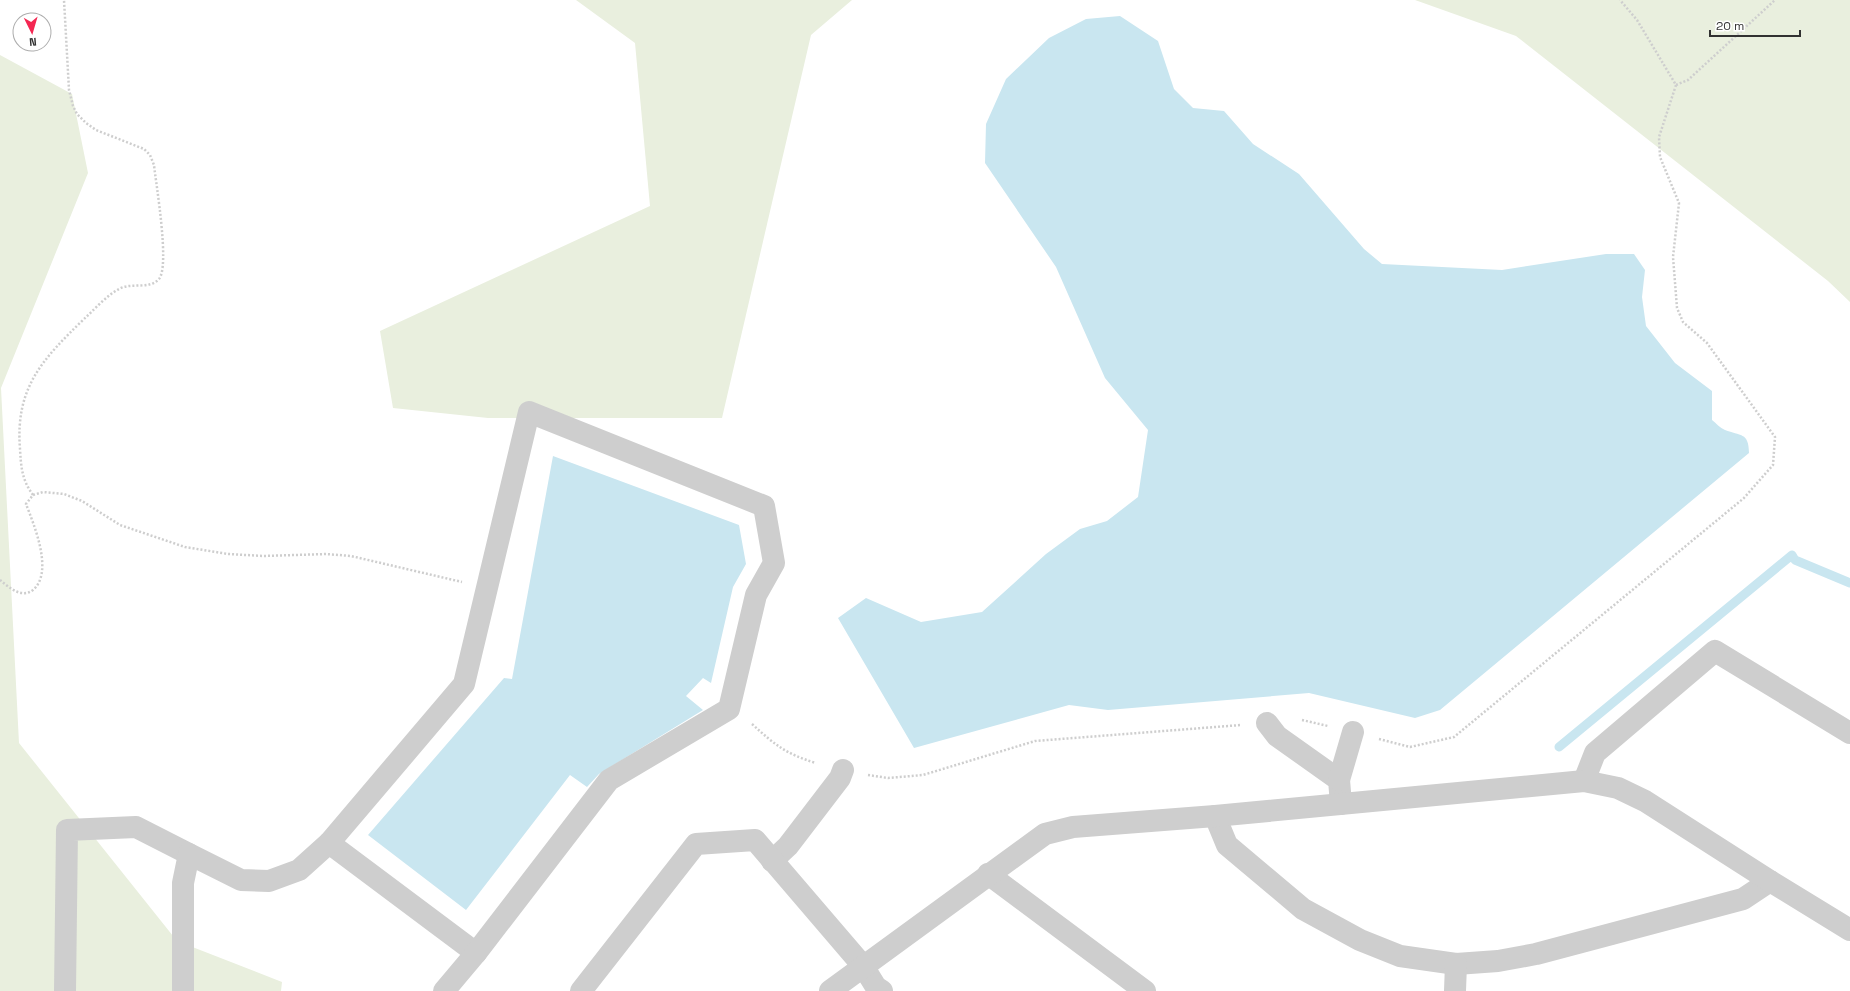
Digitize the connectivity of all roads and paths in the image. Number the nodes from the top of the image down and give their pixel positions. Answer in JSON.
{"nodes":[{"id":1,"x":64,"y":0,"type":"edge"},
{"id":2,"x":1620,"y":0,"type":"edge"},
{"id":3,"x":1775,"y":0,"type":"edge"},
{"id":4,"x":1676,"y":85,"type":"junction"},
{"id":5,"x":33,"y":495,"type":"junction"},
{"id":6,"x":0,"y":580,"type":"edge"},
{"id":7,"x":487,"y":588,"type":"junction"},
{"id":8,"x":729,"y":709,"type":"junction"},
{"id":9,"x":1267,"y":723,"type":"junction"},
{"id":10,"x":1353,"y":732,"type":"junction"},
{"id":11,"x":1850,"y":733,"type":"edge"},
{"id":12,"x":843,"y":770,"type":"junction"},
{"id":13,"x":1339,"y":780,"type":"junction"},
{"id":14,"x":1584,"y":781,"type":"junction"},
{"id":15,"x":1341,"y":804,"type":"junction"},
{"id":16,"x":1215,"y":816,"type":"junction"},
{"id":17,"x":328,"y":843,"type":"junction"},
{"id":18,"x":189,"y":854,"type":"junction"},
{"id":19,"x":772,"y":861,"type":"junction"},
{"id":20,"x":988,"y":874,"type":"junction"},
{"id":21,"x":1770,"y":881,"type":"junction"},
{"id":22,"x":1850,"y":930,"type":"edge"},
{"id":23,"x":476,"y":953,"type":"junction"},
{"id":24,"x":1456,"y":964,"type":"junction"},
{"id":25,"x":863,"y":966,"type":"junction"},
{"id":26,"x":65,"y":991,"type":"edge"},
{"id":27,"x":183,"y":991,"type":"edge"},
{"id":28,"x":444,"y":991,"type":"edge"},
{"id":29,"x":581,"y":991,"type":"edge"},
{"id":30,"x":830,"y":991,"type":"edge"},
{"id":31,"x":882,"y":991,"type":"edge"},
{"id":32,"x":1145,"y":991,"type":"edge"},
{"id":33,"x":1455,"y":991,"type":"edge"}],
"edges":[{"from":1,"to":5,"type":"path"},
{"from":2,"to":4,"type":"path"},
{"from":3,"to":4,"type":"path"},
{"from":4,"to":10,"type":"path"},
{"from":5,"to":6,"type":"path"},
{"from":5,"to":7,"type":"path"},
{"from":7,"to":8,"type":"street"},
{"from":7,"to":17,"type":"street"},
{"from":8,"to":12,"type":"path"},
{"from":8,"to":23,"type":"street"},
{"from":9,"to":10,"type":"path"},
{"from":9,"to":12,"type":"path"},
{"from":9,"to":13,"type":"street"},
{"from":10,"to":13,"type":"street"},
{"from":11,"to":14,"type":"street"},
{"from":12,"to":19,"type":"street"},
{"from":13,"to":15,"type":"street"},
{"from":14,"to":15,"type":"street"},
{"from":14,"to":21,"type":"street"},
{"from":15,"to":16,"type":"street"},
{"from":16,"to":20,"type":"street"},
{"from":16,"to":24,"type":"street"},
{"from":17,"to":18,"type":"street"},
{"from":17,"to":23,"type":"street"},
{"from":18,"to":26,"type":"street"},
{"from":18,"to":27,"type":"street"},
{"from":19,"to":25,"type":"street"},
{"from":19,"to":29,"type":"street"},
{"from":20,"to":25,"type":"street"},
{"from":20,"to":32,"type":"street"},
{"from":21,"to":22,"type":"street"},
{"from":21,"to":24,"type":"street"},
{"from":23,"to":28,"type":"street"},
{"from":24,"to":33,"type":"street"},
{"from":25,"to":30,"type":"street"},
{"from":25,"to":31,"type":"street"}]}
